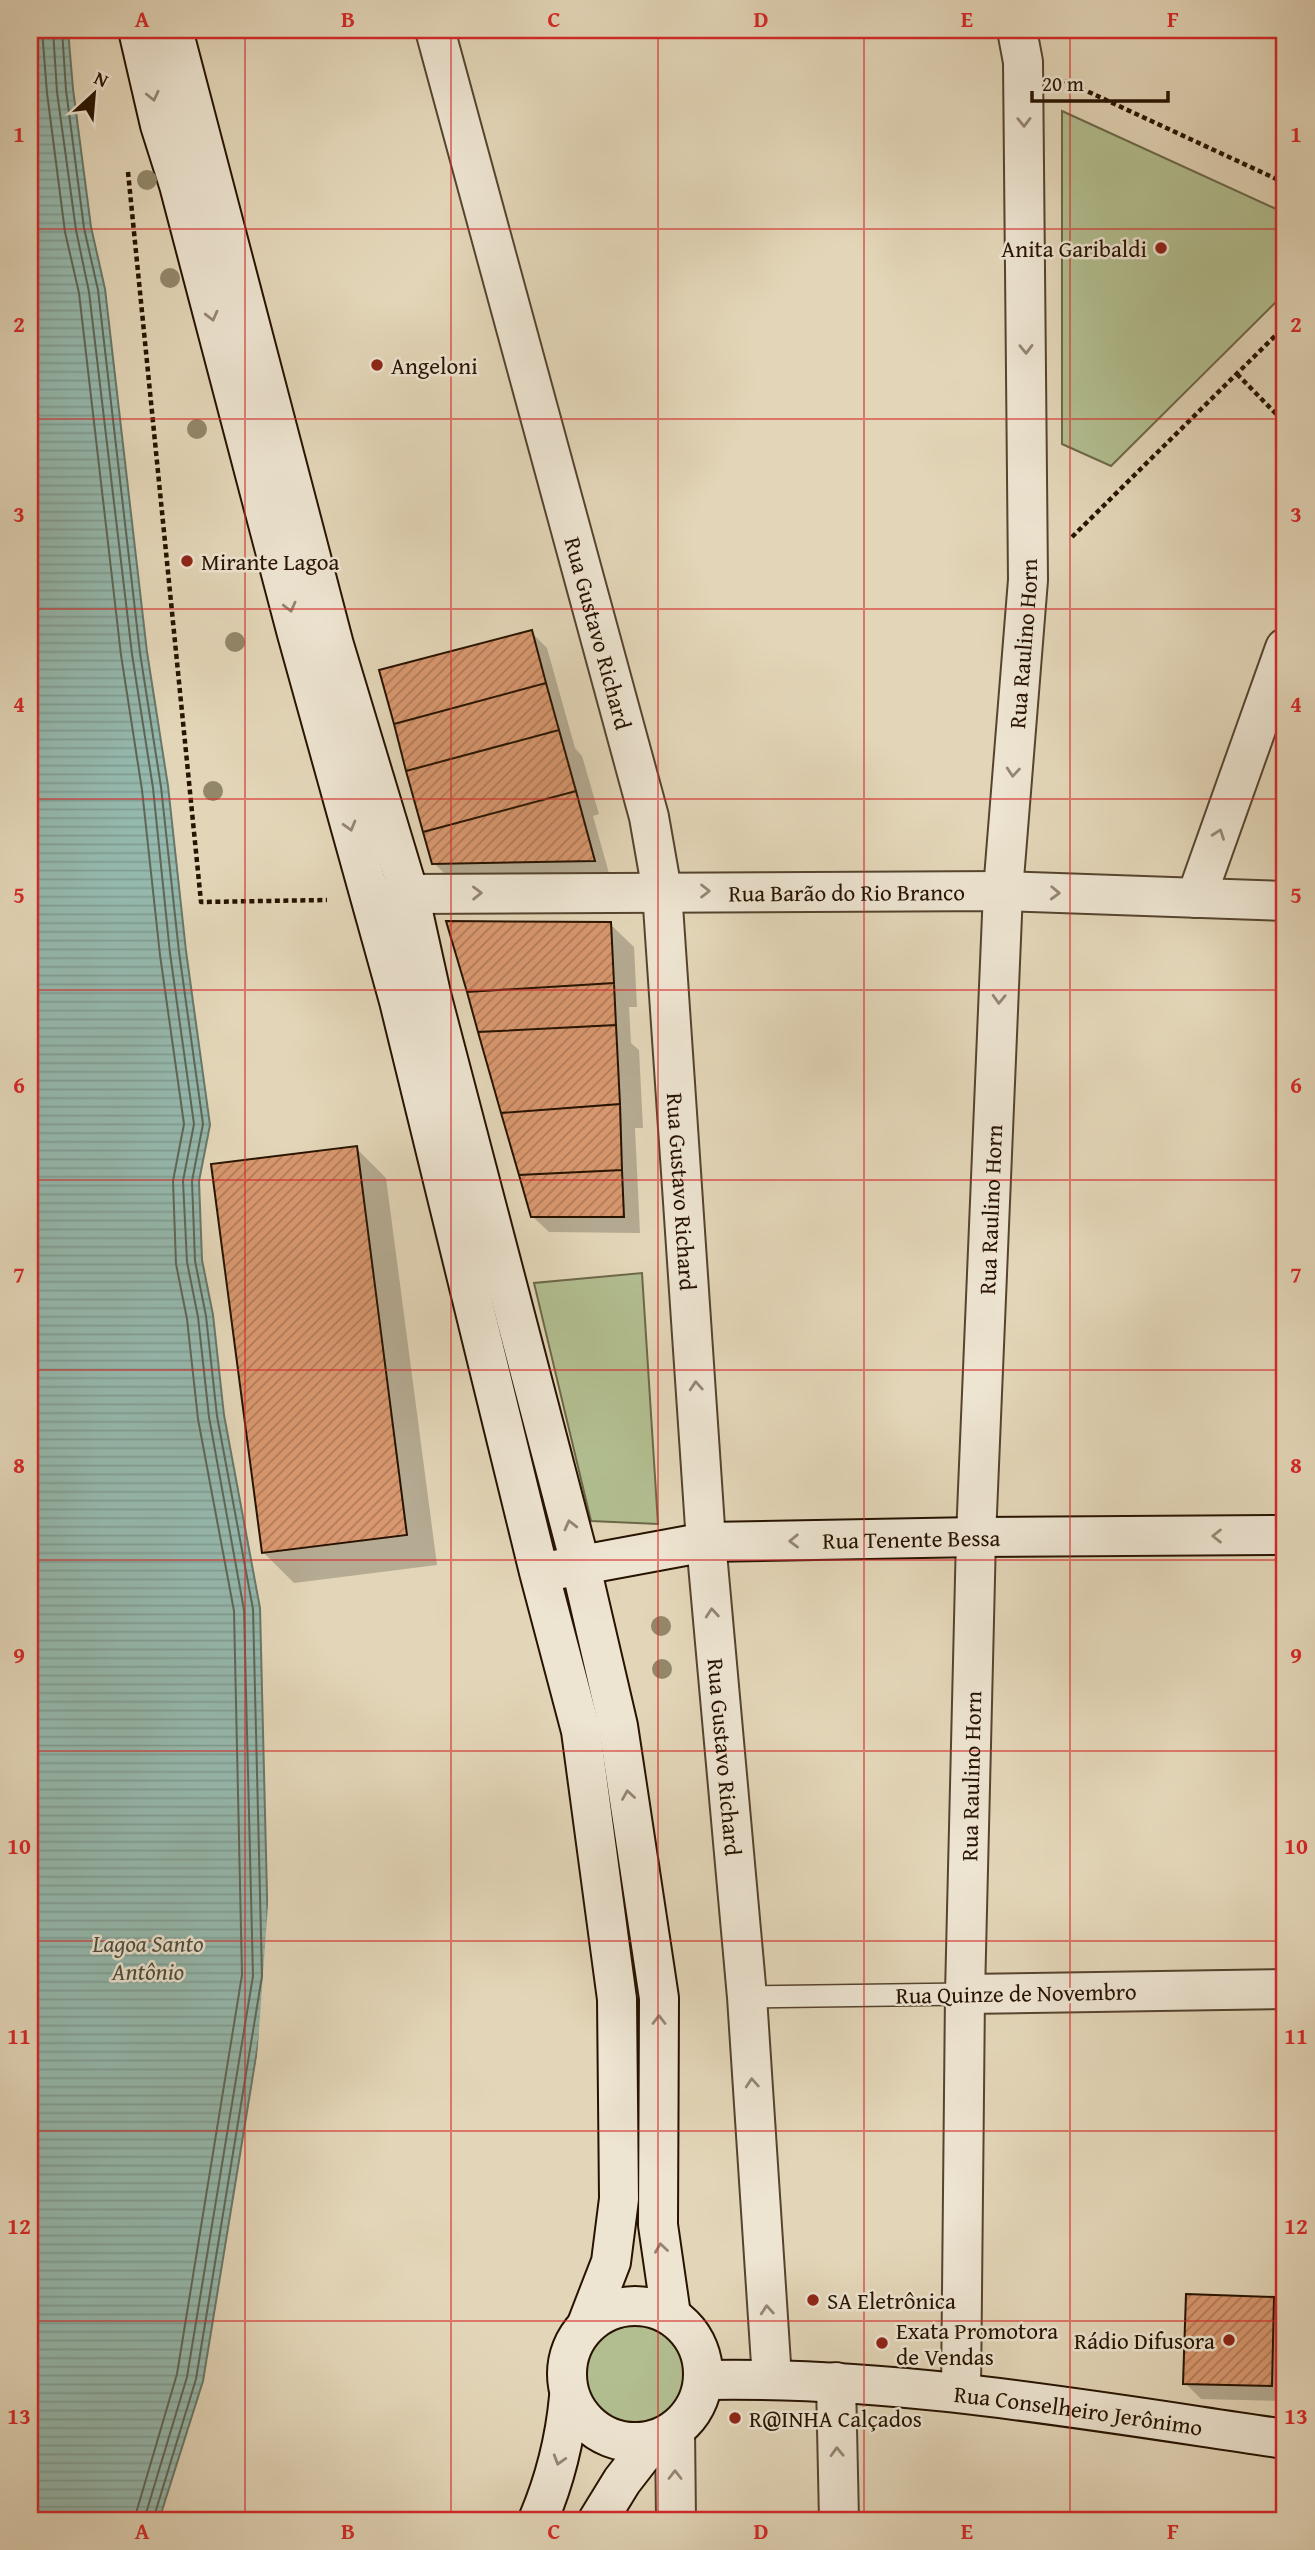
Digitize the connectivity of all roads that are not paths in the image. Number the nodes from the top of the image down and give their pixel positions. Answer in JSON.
{"nodes":[{"id":1,"x":138,"y":30,"type":"edge"},
{"id":2,"x":173,"y":30,"type":"edge"},
{"id":3,"x":435,"y":30,"type":"edge"},
{"id":4,"x":1020,"y":46,"type":"edge"},
{"id":5,"x":297,"y":565,"type":"junction"},
{"id":6,"x":1285,"y":648,"type":"edge"},
{"id":7,"x":662,"y":891,"type":"junction"},
{"id":8,"x":1003,"y":891,"type":"junction"},
{"id":9,"x":409,"y":894,"type":"junction"},
{"id":10,"x":1196,"y":898,"type":"junction"},
{"id":11,"x":371,"y":900,"type":"junction"},
{"id":12,"x":1285,"y":901,"type":"edge"},
{"id":13,"x":490,"y":1287,"type":"junction"},
{"id":14,"x":1285,"y":1535,"type":"edge"},
{"id":15,"x":976,"y":1537,"type":"junction"},
{"id":16,"x":706,"y":1542,"type":"junction"},
{"id":17,"x":581,"y":1567,"type":"junction"},
{"id":18,"x":539,"y":1572,"type":"junction"},
{"id":19,"x":1285,"y":1989,"type":"edge"},
{"id":20,"x":965,"y":1994,"type":"junction"},
{"id":21,"x":747,"y":1997,"type":"junction"},
{"id":22,"x":671,"y":2315,"type":"junction"},
{"id":23,"x":587,"y":2324,"type":"junction"},
{"id":24,"x":772,"y":2379,"type":"junction"},
{"id":25,"x":704,"y":2380,"type":"junction"},
{"id":26,"x":836,"y":2382,"type":"junction"},
{"id":27,"x":961,"y":2392,"type":"junction"},
{"id":28,"x":569,"y":2397,"type":"junction"},
{"id":29,"x":664,"y":2435,"type":"junction"},
{"id":30,"x":1285,"y":2439,"type":"edge"},
{"id":31,"x":538,"y":2520,"type":"edge"},
{"id":32,"x":598,"y":2520,"type":"edge"},
{"id":33,"x":676,"y":2520,"type":"edge"},
{"id":34,"x":839,"y":2520,"type":"edge"}],
"edges":[{"from":1,"to":5,"type":"street","one_way":true},
{"from":2,"to":5,"type":"street"},
{"from":3,"to":7,"type":"street","name":"Rua Gustavo Richard"},
{"from":4,"to":8,"type":"street","name":"Rua Raulino Horn","one_way":true},
{"from":5,"to":9,"type":"street"},
{"from":5,"to":11,"type":"street","one_way":true},
{"from":10,"to":6,"type":"street","one_way":true},
{"from":7,"to":8,"type":"street","name":"Rua Barão do Rio Branco","one_way":true},
{"from":9,"to":7,"type":"street","name":"Rua Barão do Rio Branco","one_way":true},
{"from":16,"to":7,"type":"street","name":"Rua Gustavo Richard","one_way":true},
{"from":8,"to":10,"type":"street","name":"Rua Barão do Rio Branco","one_way":true},
{"from":8,"to":15,"type":"street","name":"Rua Raulino Horn","one_way":true},
{"from":9,"to":11,"type":"street","name":"Rua Barão do Rio Branco"},
{"from":9,"to":13,"type":"street"},
{"from":10,"to":12,"type":"street","name":"Rua Barão do Rio Branco"},
{"from":11,"to":13,"type":"street"},
{"from":17,"to":13,"type":"street","one_way":true},
{"from":13,"to":18,"type":"street"},
{"from":14,"to":15,"type":"street","name":"Rua Tenente Bessa","one_way":true},
{"from":15,"to":16,"type":"street","name":"Rua Tenente Bessa","one_way":true},
{"from":15,"to":20,"type":"street","name":"Rua Raulino Horn"},
{"from":16,"to":17,"type":"street","name":"Rua Tenente Bessa"},
{"from":21,"to":16,"type":"street","name":"Rua Gustavo Richard","one_way":true},
{"from":17,"to":18,"type":"street","name":"Rua Tenente Bessa"},
{"from":22,"to":17,"type":"street","one_way":true},
{"from":18,"to":23,"type":"street"},
{"from":19,"to":20,"type":"street","name":"Rua Quinze de Novembro"},
{"from":20,"to":21,"type":"lane","name":"Rua Quinze de Novembro"},
{"from":20,"to":27,"type":"street","name":"Rua Raulino Horn"},
{"from":24,"to":21,"type":"street","name":"Rua Gustavo Richard","one_way":true},
{"from":22,"to":23,"type":"street"},
{"from":22,"to":25,"type":"street"},
{"from":23,"to":28,"type":"street"},
{"from":24,"to":25,"type":"street","name":"Rua Conselheiro Jerônimo"},
{"from":24,"to":26,"type":"street","name":"Rua Conselheiro Jerônimo"},
{"from":25,"to":29,"type":"street"},
{"from":26,"to":27,"type":"street","name":"Rua Conselheiro Jerônimo"},
{"from":34,"to":26,"type":"street","one_way":true},
{"from":27,"to":30,"type":"street","name":"Rua Conselheiro Jerônimo"},
{"from":28,"to":29,"type":"street"},
{"from":28,"to":31,"type":"street","one_way":true},
{"from":29,"to":32,"type":"street"},
{"from":33,"to":29,"type":"street","one_way":true}]}
